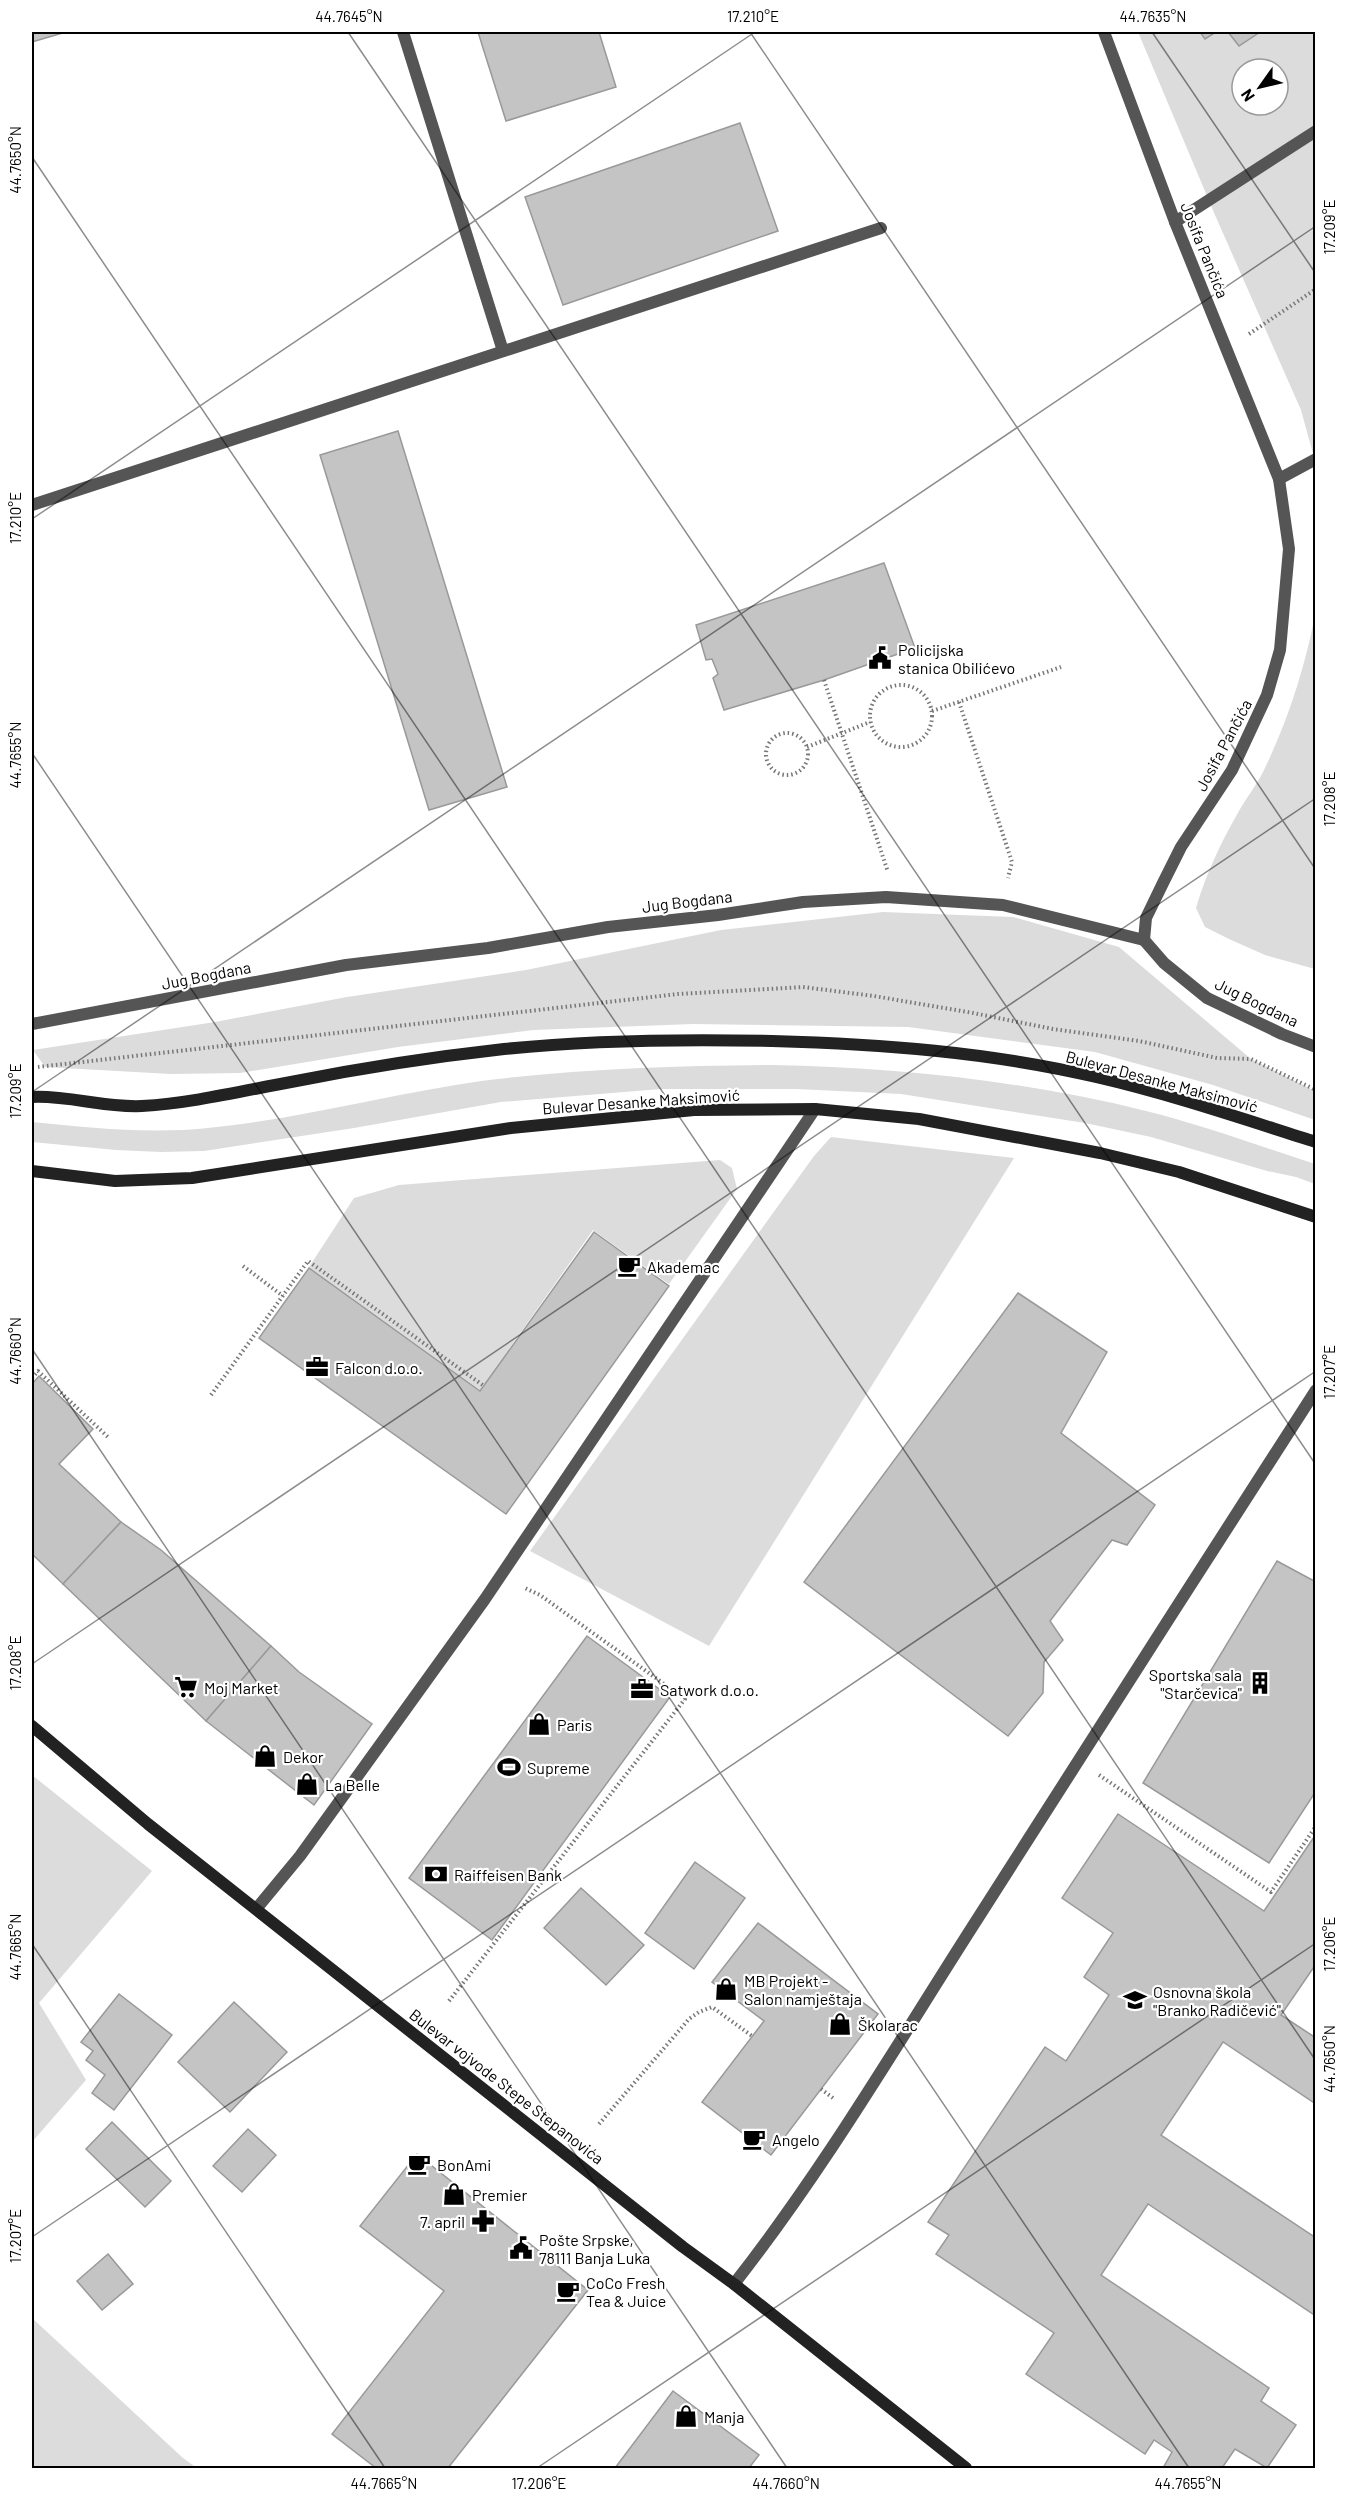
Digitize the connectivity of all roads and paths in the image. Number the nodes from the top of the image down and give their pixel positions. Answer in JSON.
{"nodes":[{"id":1,"x":403,"y":32,"type":"edge"},
{"id":2,"x":1104,"y":32,"type":"edge"},
{"id":3,"x":1316,"y":131,"type":"edge"},
{"id":4,"x":1175,"y":222,"type":"junction"},
{"id":5,"x":881,"y":228,"type":"dead end"},
{"id":6,"x":1316,"y":289,"type":"edge"},
{"id":7,"x":1228,"y":349,"type":"junction"},
{"id":8,"x":503,"y":351,"type":"junction"},
{"id":9,"x":1316,"y":459,"type":"edge"},
{"id":10,"x":1279,"y":480,"type":"junction"},
{"id":11,"x":32,"y":505,"type":"edge"},
{"id":12,"x":1061,"y":667,"type":"dead end"},
{"id":13,"x":824,"y":680,"type":"dead end"},
{"id":14,"x":960,"y":702,"type":"junction"},
{"id":15,"x":932,"y":711,"type":"junction"},
{"id":16,"x":870,"y":722,"type":"junction"},
{"id":17,"x":843,"y":732,"type":"junction"},
{"id":18,"x":807,"y":747,"type":"junction"},
{"id":19,"x":896,"y":898,"type":"junction"},
{"id":20,"x":1003,"y":905,"type":"junction"},
{"id":21,"x":1144,"y":940,"type":"junction"},
{"id":22,"x":32,"y":1024,"type":"edge"},
{"id":23,"x":1316,"y":1047,"type":"edge"},
{"id":24,"x":32,"y":1097,"type":"edge"},
{"id":25,"x":815,"y":1109,"type":"junction"},
{"id":26,"x":1316,"y":1142,"type":"edge"},
{"id":27,"x":32,"y":1171,"type":"edge"},
{"id":28,"x":1316,"y":1217,"type":"edge"},
{"id":29,"x":243,"y":1266,"type":"dead end"},
{"id":30,"x":283,"y":1296,"type":"junction"},
{"id":31,"x":32,"y":1378,"type":"edge"},
{"id":32,"x":483,"y":1386,"type":"dead end"},
{"id":33,"x":1316,"y":1390,"type":"edge"},
{"id":34,"x":211,"y":1395,"type":"dead end"},
{"id":35,"x":109,"y":1438,"type":"dead end"},
{"id":36,"x":521,"y":1586,"type":"dead end"},
{"id":37,"x":32,"y":1726,"type":"edge"},
{"id":38,"x":1078,"y":1761,"type":"junction"},
{"id":39,"x":1316,"y":1826,"type":"edge"},
{"id":40,"x":256,"y":1908,"type":"junction"},
{"id":41,"x":449,"y":2001,"type":"dead end"},
{"id":42,"x":752,"y":2036,"type":"dead end"},
{"id":43,"x":598,"y":2124,"type":"dead end"},
{"id":44,"x":734,"y":2284,"type":"junction"},
{"id":45,"x":966,"y":2469,"type":"edge"}],
"edges":[{"from":1,"to":8,"type":"street"},
{"from":2,"to":4,"type":"street","name":"Josifa Pančića"},
{"from":3,"to":4,"type":"street"},
{"from":4,"to":7,"type":"street","name":"Josifa Pančića"},
{"from":5,"to":8,"type":"street"},
{"from":6,"to":7,"type":"path"},
{"from":7,"to":10,"type":"street","name":"Josifa Pančića"},
{"from":8,"to":11,"type":"street"},
{"from":9,"to":10,"type":"street"},
{"from":10,"to":21,"type":"street","name":"Josifa Pančića"},
{"from":12,"to":14,"type":"path"},
{"from":13,"to":17,"type":"path"},
{"from":14,"to":15,"type":"path"},
{"from":14,"to":20,"type":"path"},
{"from":15,"to":16,"type":"path"},
{"from":15,"to":16,"type":"path"},
{"from":16,"to":17,"type":"path"},
{"from":17,"to":18,"type":"path"},
{"from":17,"to":19,"type":"path"},
{"from":18,"to":18,"type":"path"},
{"from":19,"to":20,"type":"street","name":"Jug Bogdana"},
{"from":19,"to":22,"type":"street","name":"Jug Bogdana"},
{"from":20,"to":21,"type":"street","name":"Jug Bogdana"},
{"from":21,"to":23,"type":"street","name":"Jug Bogdana"},
{"from":24,"to":26,"type":"main road","name":"Bulevar Desanke Maksimović"},
{"from":25,"to":27,"type":"main road","name":"Bulevar Desanke Maksimović"},
{"from":25,"to":28,"type":"main road","name":"Bulevar Desanke Maksimović"},
{"from":25,"to":40,"type":"street"},
{"from":29,"to":30,"type":"path"},
{"from":30,"to":32,"type":"path"},
{"from":30,"to":34,"type":"path"},
{"from":31,"to":35,"type":"path"},
{"from":33,"to":38,"type":"street"},
{"from":36,"to":41,"type":"path"},
{"from":37,"to":40,"type":"main road","name":"Bulevar vojvode Stepe Stepanovića"},
{"from":38,"to":39,"type":"path"},
{"from":38,"to":44,"type":"street"},
{"from":40,"to":44,"type":"main road","name":"Bulevar vojvode Stepe Stepanovića"},
{"from":42,"to":43,"type":"path"},
{"from":44,"to":45,"type":"main road","name":"Bulevar vojvode Stepe Stepanovića"}]}
